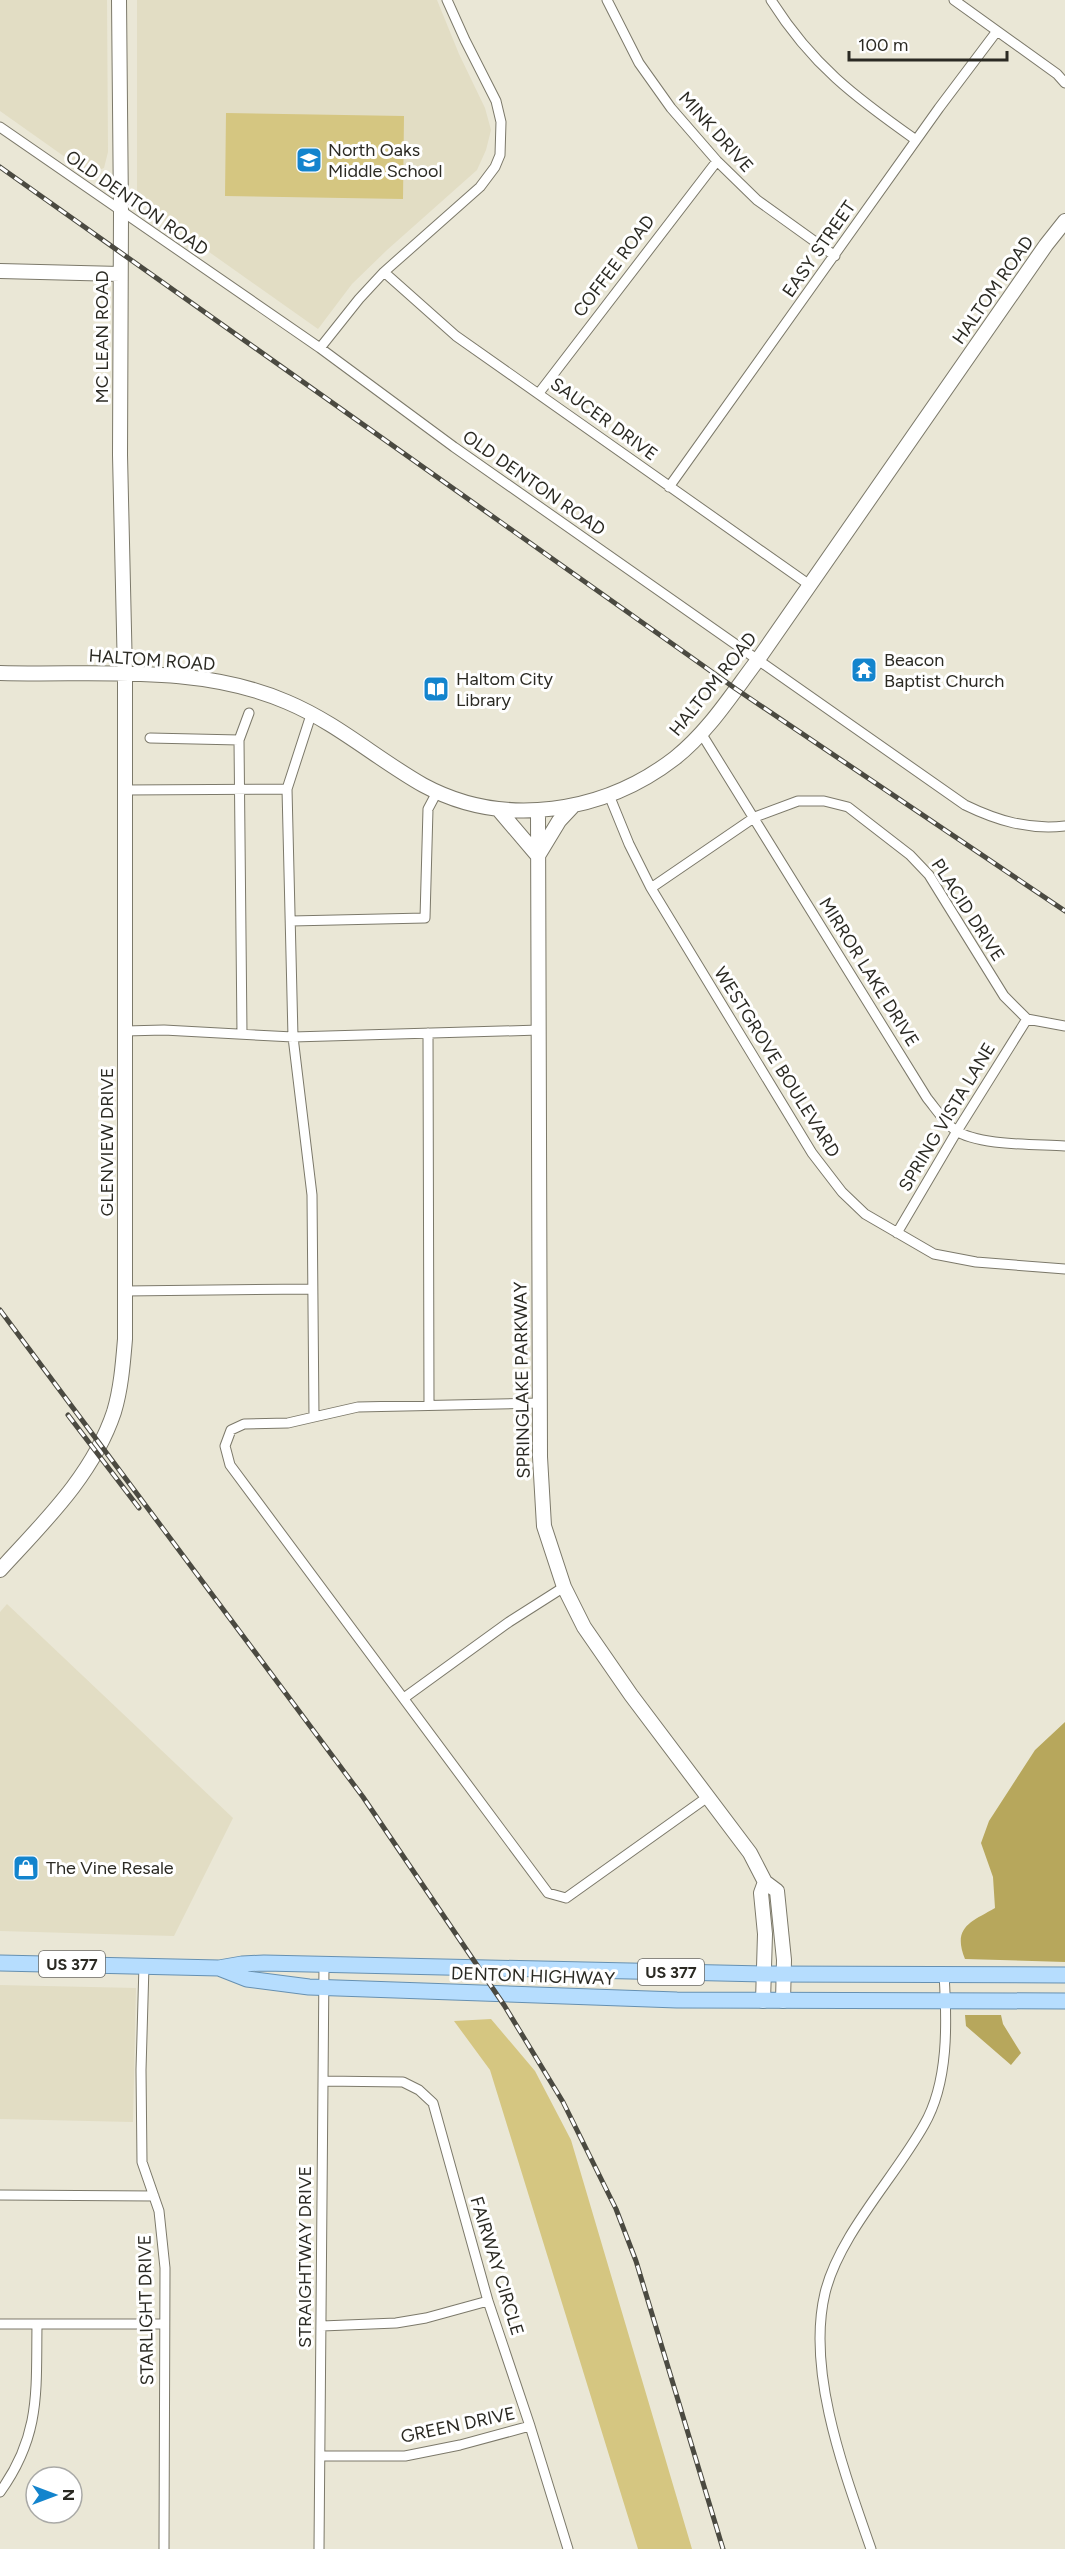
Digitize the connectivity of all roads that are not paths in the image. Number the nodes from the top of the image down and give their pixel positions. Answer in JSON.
{"nodes":[{"id":1,"x":118,"y":0,"type":"edge"},
{"id":2,"x":447,"y":0,"type":"edge"},
{"id":3,"x":607,"y":0,"type":"edge"},
{"id":4,"x":771,"y":0,"type":"edge"},
{"id":5,"x":954,"y":0,"type":"edge"},
{"id":6,"x":997,"y":31,"type":"junction"},
{"id":7,"x":1065,"y":83,"type":"edge"},
{"id":8,"x":0,"y":127,"type":"edge"},
{"id":9,"x":916,"y":140,"type":"junction"},
{"id":10,"x":717,"y":161,"type":"junction"},
{"id":11,"x":121,"y":212,"type":"junction"},
{"id":12,"x":1065,"y":221,"type":"edge"},
{"id":13,"x":835,"y":256,"type":"junction"},
{"id":14,"x":0,"y":271,"type":"edge"},
{"id":15,"x":384,"y":272,"type":"junction"},
{"id":16,"x":120,"y":274,"type":"junction"},
{"id":17,"x":320,"y":348,"type":"junction"},
{"id":18,"x":539,"y":393,"type":"junction"},
{"id":19,"x":669,"y":487,"type":"junction"},
{"id":20,"x":811,"y":586,"type":"junction"},
{"id":21,"x":758,"y":661,"type":"junction"},
{"id":22,"x":0,"y":673,"type":"edge"},
{"id":23,"x":125,"y":674,"type":"junction"},
{"id":24,"x":249,"y":713,"type":"dead end"},
{"id":25,"x":311,"y":715,"type":"junction"},
{"id":26,"x":701,"y":733,"type":"junction"},
{"id":27,"x":150,"y":738,"type":"dead end"},
{"id":28,"x":239,"y":740,"type":"junction"},
{"id":29,"x":240,"y":789,"type":"junction"},
{"id":30,"x":287,"y":789,"type":"junction"},
{"id":31,"x":125,"y":790,"type":"junction"},
{"id":32,"x":437,"y":792,"type":"junction"},
{"id":33,"x":609,"y":795,"type":"junction"},
{"id":34,"x":574,"y":805,"type":"junction"},
{"id":35,"x":498,"y":809,"type":"junction"},
{"id":36,"x":538,"y":812,"type":"junction"},
{"id":37,"x":755,"y":817,"type":"junction"},
{"id":38,"x":1065,"y":826,"type":"edge"},
{"id":39,"x":538,"y":856,"type":"junction"},
{"id":40,"x":651,"y":888,"type":"junction"},
{"id":41,"x":291,"y":921,"type":"junction"},
{"id":42,"x":1027,"y":1019,"type":"junction"},
{"id":43,"x":1065,"y":1026,"type":"edge"},
{"id":44,"x":539,"y":1030,"type":"junction"},
{"id":45,"x":125,"y":1031,"type":"junction"},
{"id":46,"x":428,"y":1033,"type":"junction"},
{"id":47,"x":243,"y":1034,"type":"junction"},
{"id":48,"x":293,"y":1037,"type":"junction"},
{"id":49,"x":957,"y":1131,"type":"junction"},
{"id":50,"x":1065,"y":1146,"type":"edge"},
{"id":51,"x":897,"y":1233,"type":"junction"},
{"id":52,"x":1065,"y":1269,"type":"edge"},
{"id":53,"x":312,"y":1289,"type":"junction"},
{"id":54,"x":125,"y":1291,"type":"junction"},
{"id":55,"x":540,"y":1403,"type":"junction"},
{"id":56,"x":429,"y":1404,"type":"junction"},
{"id":57,"x":314,"y":1417,"type":"junction"},
{"id":58,"x":0,"y":1570,"type":"edge"},
{"id":59,"x":564,"y":1587,"type":"junction"},
{"id":60,"x":404,"y":1698,"type":"junction"},
{"id":61,"x":709,"y":1796,"type":"junction"},
{"id":62,"x":765,"y":1882,"type":"junction"},
{"id":63,"x":0,"y":1963,"type":"edge"},
{"id":64,"x":144,"y":1965,"type":"junction"},
{"id":65,"x":324,"y":1965,"type":"junction"},
{"id":66,"x":219,"y":1968,"type":"junction"},
{"id":67,"x":764,"y":1974,"type":"junction"},
{"id":68,"x":783,"y":1974,"type":"junction"},
{"id":69,"x":945,"y":1974,"type":"junction"},
{"id":70,"x":1065,"y":1975,"type":"edge"},
{"id":71,"x":323,"y":1987,"type":"junction"},
{"id":72,"x":763,"y":2001,"type":"junction"},
{"id":73,"x":783,"y":2001,"type":"junction"},
{"id":74,"x":946,"y":2001,"type":"junction"},
{"id":75,"x":1065,"y":2001,"type":"edge"},
{"id":76,"x":323,"y":2081,"type":"junction"},
{"id":77,"x":0,"y":2195,"type":"edge"},
{"id":78,"x":154,"y":2196,"type":"junction"},
{"id":79,"x":488,"y":2301,"type":"junction"},
{"id":80,"x":0,"y":2324,"type":"edge"},
{"id":81,"x":164,"y":2324,"type":"junction"},
{"id":82,"x":37,"y":2325,"type":"junction"},
{"id":83,"x":322,"y":2325,"type":"junction"},
{"id":84,"x":530,"y":2426,"type":"junction"},
{"id":85,"x":320,"y":2456,"type":"junction"},
{"id":86,"x":0,"y":2492,"type":"edge"},
{"id":87,"x":164,"y":2549,"type":"edge"},
{"id":88,"x":319,"y":2549,"type":"edge"},
{"id":89,"x":568,"y":2549,"type":"edge"},
{"id":90,"x":871,"y":2549,"type":"edge"}],
"edges":[{"from":1,"to":11,"type":"main road","name":"MC LEAN ROAD"},
{"from":2,"to":15,"type":"street"},
{"from":3,"to":10,"type":"street","name":"MINK DRIVE"},
{"from":4,"to":9,"type":"street"},
{"from":5,"to":6,"type":"street"},
{"from":6,"to":7,"type":"street"},
{"from":6,"to":9,"type":"street","name":"EASY STREET"},
{"from":8,"to":11,"type":"street","name":"OLD DENTON ROAD"},
{"from":9,"to":13,"type":"street","name":"EASY STREET"},
{"from":10,"to":13,"type":"street","name":"MINK DRIVE"},
{"from":10,"to":18,"type":"street","name":"COFFEE ROAD"},
{"from":11,"to":16,"type":"main road","name":"MC LEAN ROAD"},
{"from":11,"to":17,"type":"street","name":"OLD DENTON ROAD"},
{"from":12,"to":20,"type":"main road","name":"HALTOM ROAD"},
{"from":13,"to":19,"type":"street","name":"EASY STREET"},
{"from":14,"to":16,"type":"main road"},
{"from":15,"to":17,"type":"street"},
{"from":15,"to":18,"type":"street","name":"SAUCER DRIVE"},
{"from":16,"to":23,"type":"main road","name":"MC LEAN ROAD"},
{"from":17,"to":21,"type":"street","name":"OLD DENTON ROAD"},
{"from":18,"to":19,"type":"street","name":"SAUCER DRIVE"},
{"from":19,"to":20,"type":"street","name":"SAUCER DRIVE"},
{"from":20,"to":21,"type":"main road","name":"HALTOM ROAD"},
{"from":21,"to":26,"type":"main road","name":"HALTOM ROAD"},
{"from":21,"to":38,"type":"street","name":"OLD DENTON ROAD"},
{"from":22,"to":23,"type":"main road","name":"HALTOM ROAD"},
{"from":23,"to":25,"type":"main road","name":"HALTOM ROAD"},
{"from":23,"to":31,"type":"main road","name":"GLENVIEW DRIVE"},
{"from":24,"to":28,"type":"street"},
{"from":25,"to":30,"type":"street"},
{"from":25,"to":32,"type":"main road","name":"HALTOM ROAD"},
{"from":26,"to":33,"type":"main road","name":"HALTOM ROAD"},
{"from":26,"to":37,"type":"street","name":"MIRROR LAKE DRIVE"},
{"from":27,"to":28,"type":"street"},
{"from":28,"to":29,"type":"street"},
{"from":29,"to":30,"type":"street"},
{"from":29,"to":31,"type":"street"},
{"from":29,"to":47,"type":"street"},
{"from":30,"to":41,"type":"street"},
{"from":31,"to":45,"type":"main road","name":"GLENVIEW DRIVE"},
{"from":32,"to":35,"type":"main road","name":"HALTOM ROAD"},
{"from":32,"to":41,"type":"street"},
{"from":33,"to":34,"type":"main road","name":"HALTOM ROAD"},
{"from":33,"to":40,"type":"street","name":"WESTGROVE BOULEVARD"},
{"from":34,"to":36,"type":"main road","name":"HALTOM ROAD"},
{"from":34,"to":39,"type":"main road"},
{"from":35,"to":36,"type":"main road","name":"HALTOM ROAD"},
{"from":35,"to":39,"type":"main road"},
{"from":36,"to":39,"type":"main road","name":"SPRINGLAKE PARKWAY"},
{"from":37,"to":40,"type":"street","name":"PLACID DRIVE"},
{"from":37,"to":42,"type":"street","name":"PLACID DRIVE"},
{"from":37,"to":49,"type":"street","name":"MIRROR LAKE DRIVE"},
{"from":39,"to":44,"type":"main road","name":"SPRINGLAKE PARKWAY"},
{"from":40,"to":51,"type":"street","name":"WESTGROVE BOULEVARD"},
{"from":41,"to":48,"type":"street"},
{"from":42,"to":43,"type":"street"},
{"from":42,"to":49,"type":"street","name":"SPRING VISTA LANE"},
{"from":44,"to":46,"type":"street"},
{"from":44,"to":55,"type":"main road","name":"SPRINGLAKE PARKWAY"},
{"from":45,"to":47,"type":"street"},
{"from":45,"to":54,"type":"main road","name":"GLENVIEW DRIVE"},
{"from":46,"to":48,"type":"street"},
{"from":46,"to":56,"type":"street"},
{"from":47,"to":48,"type":"street"},
{"from":48,"to":53,"type":"street"},
{"from":49,"to":50,"type":"street"},
{"from":49,"to":51,"type":"street","name":"SPRING VISTA LANE"},
{"from":51,"to":52,"type":"street","name":"WESTGROVE BOULEVARD"},
{"from":53,"to":54,"type":"street"},
{"from":53,"to":57,"type":"street"},
{"from":54,"to":58,"type":"main road","name":"GLENVIEW DRIVE"},
{"from":55,"to":56,"type":"street"},
{"from":55,"to":59,"type":"main road","name":"SPRINGLAKE PARKWAY"},
{"from":56,"to":57,"type":"street"},
{"from":57,"to":60,"type":"street"},
{"from":59,"to":60,"type":"street"},
{"from":59,"to":61,"type":"main road","name":"SPRINGLAKE PARKWAY"},
{"from":60,"to":61,"type":"street"},
{"from":61,"to":62,"type":"main road","name":"SPRINGLAKE PARKWAY"},
{"from":62,"to":67,"type":"main road"},
{"from":62,"to":68,"type":"main road","name":"SPRINGLAKE PARKWAY"},
{"from":63,"to":64,"type":"main road","name":"DENTON HIGHWAY","number":"US 377"},
{"from":64,"to":66,"type":"main road","name":"DENTON HIGHWAY","number":"US 377"},
{"from":64,"to":78,"type":"street","name":"STARLIGHT DRIVE"},
{"from":65,"to":66,"type":"main road","name":"DENTON HIGHWAY","number":"US 377"},
{"from":65,"to":67,"type":"main road","name":"DENTON HIGHWAY","number":"US 377"},
{"from":65,"to":71,"type":"street","name":"STRAIGHTWAY DRIVE"},
{"from":66,"to":71,"type":"main road","name":"DENTON HIGHWAY","number":"US 377"},
{"from":67,"to":68,"type":"main road","name":"DENTON HIGHWAY","number":"US 377"},
{"from":67,"to":72,"type":"main road"},
{"from":68,"to":69,"type":"main road","name":"DENTON HIGHWAY","number":"US 377"},
{"from":68,"to":73,"type":"main road","name":"SPRINGLAKE PARKWAY"},
{"from":69,"to":70,"type":"main road","name":"DENTON HIGHWAY","number":"US 377"},
{"from":69,"to":74,"type":"street"},
{"from":71,"to":72,"type":"main road","name":"DENTON HIGHWAY","number":"US 377"},
{"from":71,"to":76,"type":"street","name":"STRAIGHTWAY DRIVE"},
{"from":72,"to":73,"type":"main road","name":"DENTON HIGHWAY","number":"US 377"},
{"from":73,"to":74,"type":"main road","name":"DENTON HIGHWAY","number":"US 377"},
{"from":74,"to":75,"type":"main road","name":"DENTON HIGHWAY","number":"US 377"},
{"from":74,"to":90,"type":"street"},
{"from":76,"to":79,"type":"street","name":"FAIRWAY CIRCLE"},
{"from":76,"to":83,"type":"street","name":"STRAIGHTWAY DRIVE"},
{"from":77,"to":78,"type":"street"},
{"from":78,"to":81,"type":"street","name":"STARLIGHT DRIVE"},
{"from":79,"to":83,"type":"street"},
{"from":79,"to":84,"type":"street","name":"FAIRWAY CIRCLE"},
{"from":80,"to":82,"type":"street"},
{"from":81,"to":82,"type":"street"},
{"from":81,"to":87,"type":"street","name":"STARLIGHT DRIVE"},
{"from":82,"to":86,"type":"street"},
{"from":83,"to":85,"type":"street","name":"STRAIGHTWAY DRIVE"},
{"from":84,"to":85,"type":"street","name":"GREEN DRIVE"},
{"from":84,"to":89,"type":"street","name":"FAIRWAY CIRCLE"},
{"from":85,"to":88,"type":"street","name":"STRAIGHTWAY DRIVE"}]}
